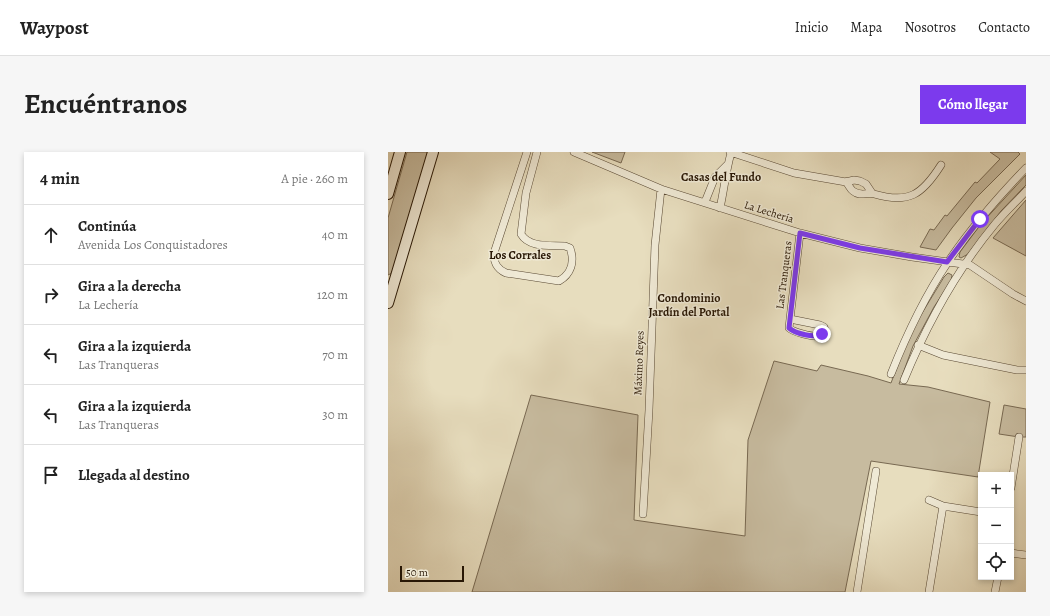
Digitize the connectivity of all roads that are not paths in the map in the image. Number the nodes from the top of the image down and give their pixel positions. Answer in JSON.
{"nodes":[{"id":1,"x":400,"y":152,"type":"edge"},
{"id":2,"x":433,"y":152,"type":"edge"},
{"id":3,"x":528,"y":152,"type":"edge"},
{"id":4,"x":537,"y":152,"type":"edge"},
{"id":5,"x":574,"y":152,"type":"edge"},
{"id":6,"x":731,"y":152,"type":"edge"},
{"id":7,"x":727,"y":165,"type":"junction"},
{"id":8,"x":941,"y":165,"type":"dead end"},
{"id":9,"x":1026,"y":168,"type":"edge"},
{"id":10,"x":846,"y":182,"type":"junction"},
{"id":11,"x":661,"y":189,"type":"junction"},
{"id":12,"x":1026,"y":191,"type":"edge"},
{"id":13,"x":872,"y":193,"type":"junction"},
{"id":14,"x":388,"y":194,"type":"edge"},
{"id":15,"x":705,"y":202,"type":"junction"},
{"id":16,"x":720,"y":208,"type":"junction"},
{"id":17,"x":509,"y":210,"type":"junction"},
{"id":18,"x":523,"y":212,"type":"junction"},
{"id":19,"x":800,"y":233,"type":"junction"},
{"id":20,"x":947,"y":262,"type":"junction"},
{"id":21,"x":965,"y":264,"type":"junction"},
{"id":22,"x":391,"y":286,"type":"edge"},
{"id":23,"x":1026,"y":301,"type":"edge"},
{"id":24,"x":388,"y":303,"type":"edge"},
{"id":25,"x":790,"y":319,"type":"dead end"},
{"id":26,"x":918,"y":345,"type":"junction"},
{"id":27,"x":1026,"y":370,"type":"edge"},
{"id":28,"x":891,"y":374,"type":"dead end"},
{"id":29,"x":904,"y":380,"type":"dead end"},
{"id":30,"x":1019,"y":437,"type":"dead end"},
{"id":31,"x":876,"y":471,"type":"dead end"},
{"id":32,"x":1014,"y":472,"type":"edge"},
{"id":33,"x":929,"y":500,"type":"dead end"},
{"id":34,"x":943,"y":506,"type":"junction"},
{"id":35,"x":978,"y":512,"type":"edge"},
{"id":36,"x":643,"y":514,"type":"dead end"},
{"id":37,"x":1014,"y":554,"type":"edge"},
{"id":38,"x":1026,"y":555,"type":"edge"},
{"id":39,"x":997,"y":580,"type":"edge"},
{"id":40,"x":858,"y":592,"type":"edge"},
{"id":41,"x":929,"y":592,"type":"edge"},
{"id":42,"x":995,"y":592,"type":"edge"}],
"edges":[{"from":1,"to":14,"type":"main road"},
{"from":2,"to":22,"type":"main road"},
{"from":3,"to":17,"type":"street"},
{"from":4,"to":18,"type":"street"},
{"from":5,"to":11,"type":"street","name":"La Lechería"},
{"from":6,"to":7,"type":"street"},
{"from":6,"to":10,"type":"street"},
{"from":7,"to":15,"type":"street"},
{"from":7,"to":16,"type":"street"},
{"from":8,"to":13,"type":"street"},
{"from":9,"to":20,"type":"street"},
{"from":10,"to":13,"type":"street"},
{"from":10,"to":13,"type":"street"},
{"from":11,"to":15,"type":"street","name":"La Lechería"},
{"from":11,"to":36,"type":"street","name":"Máximo Reyes"},
{"from":12,"to":21,"type":"street"},
{"from":15,"to":16,"type":"street","name":"La Lechería"},
{"from":16,"to":19,"type":"street","name":"La Lechería"},
{"from":17,"to":18,"type":"street"},
{"from":17,"to":18,"type":"street"},
{"from":19,"to":20,"type":"street","name":"La Lechería"},
{"from":19,"to":25,"type":"street","name":"Las Tranqueras"},
{"from":20,"to":21,"type":"street","name":"La Lechería"},
{"from":20,"to":28,"type":"street"},
{"from":21,"to":23,"type":"street"},
{"from":21,"to":26,"type":"street"},
{"from":22,"to":24,"type":"main road"},
{"from":26,"to":27,"type":"street"},
{"from":26,"to":29,"type":"street"},
{"from":30,"to":32,"type":"street"},
{"from":31,"to":40,"type":"street"},
{"from":33,"to":34,"type":"street"},
{"from":34,"to":35,"type":"street"},
{"from":34,"to":41,"type":"street"},
{"from":37,"to":38,"type":"street"},
{"from":39,"to":42,"type":"street"}]}
